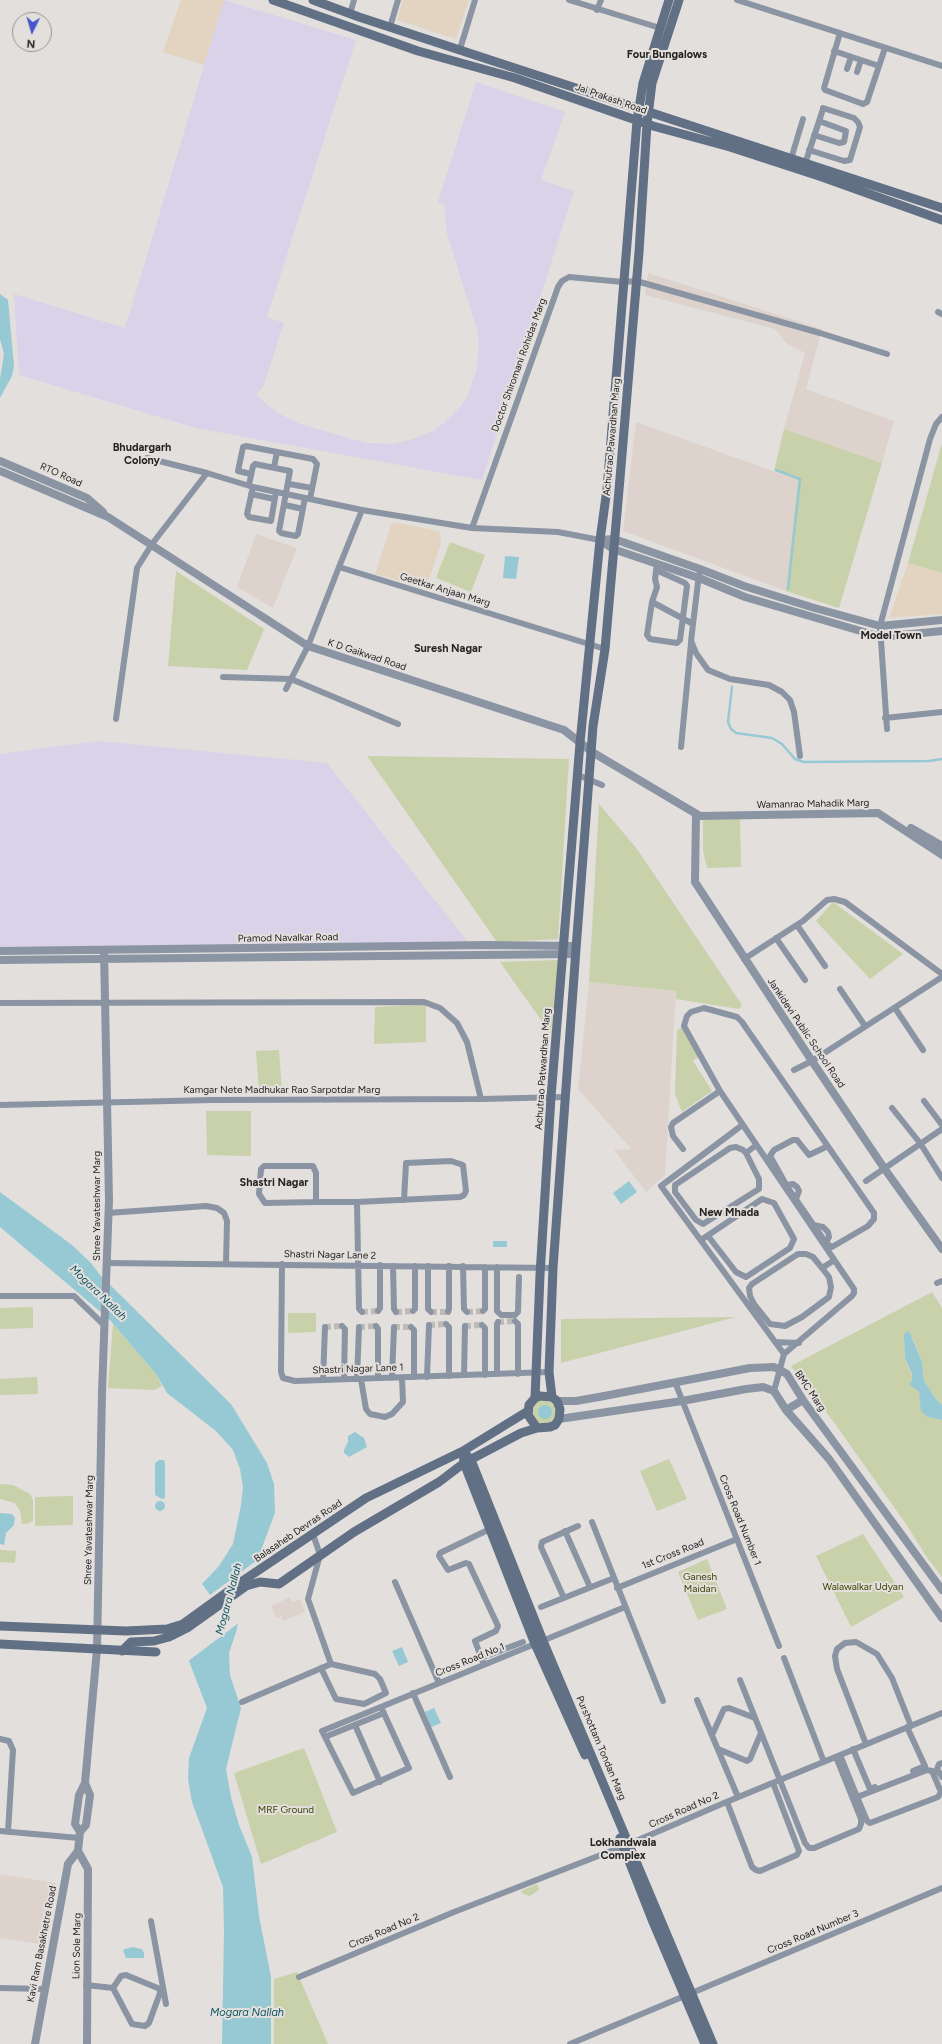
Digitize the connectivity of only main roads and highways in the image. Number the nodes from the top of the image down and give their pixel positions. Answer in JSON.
{"nodes":[{"id":1,"x":273,"y":0,"type":"edge"},
{"id":2,"x":313,"y":0,"type":"edge"},
{"id":3,"x":669,"y":0,"type":"edge"},
{"id":4,"x":679,"y":0,"type":"edge"},
{"id":5,"x":639,"y":109,"type":"junction"},
{"id":6,"x":649,"y":112,"type":"junction"},
{"id":7,"x":637,"y":121,"type":"junction"},
{"id":8,"x":647,"y":124,"type":"junction"},
{"id":9,"x":942,"y":208,"type":"edge"},
{"id":10,"x":942,"y":220,"type":"edge"},
{"id":11,"x":580,"y":743,"type":"joint"},
{"id":12,"x":535,"y":1398,"type":"junction"},
{"id":13,"x":554,"y":1399,"type":"junction"},
{"id":14,"x":528,"y":1411,"type":"junction"},
{"id":15,"x":537,"y":1428,"type":"junction"},
{"id":16,"x":463,"y":1451,"type":"junction"},
{"id":17,"x":468,"y":1462,"type":"junction"},
{"id":18,"x":481,"y":1495,"type":"junction"},
{"id":19,"x":245,"y":1583,"type":"junction"},
{"id":20,"x":0,"y":1626,"type":"edge"},
{"id":21,"x":539,"y":1643,"type":"junction"},
{"id":22,"x":0,"y":1644,"type":"edge"},
{"id":23,"x":122,"y":1651,"type":"junction"},
{"id":24,"x":156,"y":1652,"type":"dead end"},
{"id":25,"x":688,"y":1994,"type":"junction"},
{"id":26,"x":705,"y":2044,"type":"edge"},
{"id":27,"x":713,"y":2044,"type":"edge"}],
"edges":[{"from":1,"to":7,"type":"main road","name":"Jai Prakash Road"},
{"from":2,"to":5,"type":"main road","name":"Jai Prakash Road"},
{"from":3,"to":5,"type":"main road","name":"Achutrao Pawardhan Marg"},
{"from":4,"to":6,"type":"main road","name":"Achutrao Pawardhan Marg"},
{"from":5,"to":6,"type":"main road","name":"Jai Prakash Road"},
{"from":5,"to":7,"type":"main road","name":"Achutrao Pawardhan Marg"},
{"from":6,"to":8,"type":"main road","name":"Achutrao Pawardhan Marg"},
{"from":6,"to":9,"type":"main road","name":"Jai Prakash Road"},
{"from":7,"to":8,"type":"main road","name":"Jai Prakash Road"},
{"from":7,"to":11,"type":"main road","name":"Achutrao Pawardhan Marg"},
{"from":8,"to":10,"type":"main road","name":"Jai Prakash Road"},
{"from":8,"to":13,"type":"main road","name":"Achutrao Pawardhan Marg"},
{"from":11,"to":12,"type":"main road","name":"Achutrao Patwardhan Marg"},
{"from":12,"to":13,"type":"main road"},
{"from":12,"to":14,"type":"main road"},
{"from":13,"to":15,"type":"main road"},
{"from":14,"to":15,"type":"main road"},
{"from":14,"to":16,"type":"main road","name":"Balasaheb Devras Road"},
{"from":15,"to":17,"type":"main road"},
{"from":16,"to":17,"type":"main road","name":"Purshottam Tondan Marg"},
{"from":16,"to":19,"type":"main road","name":"Balasaheb Devras Road"},
{"from":17,"to":18,"type":"main road","name":"Purshottam Tondan Marg"},
{"from":17,"to":19,"type":"main road"},
{"from":18,"to":21,"type":"main road","name":"Purshottam Tondan Marg"},
{"from":18,"to":21,"type":"main road","name":"Purshottam Tondan Marg"},
{"from":19,"to":20,"type":"main road","name":"Balasaheb Devras Road"},
{"from":19,"to":23,"type":"main road"},
{"from":21,"to":25,"type":"main road","name":"Purshottam Tondan Marg"},
{"from":22,"to":23,"type":"main road"},
{"from":23,"to":24,"type":"main road"},
{"from":25,"to":26,"type":"main road","name":"Purshottam Tondan Marg"},
{"from":25,"to":27,"type":"main road","name":"Purshottam Tondan Marg"}]}
